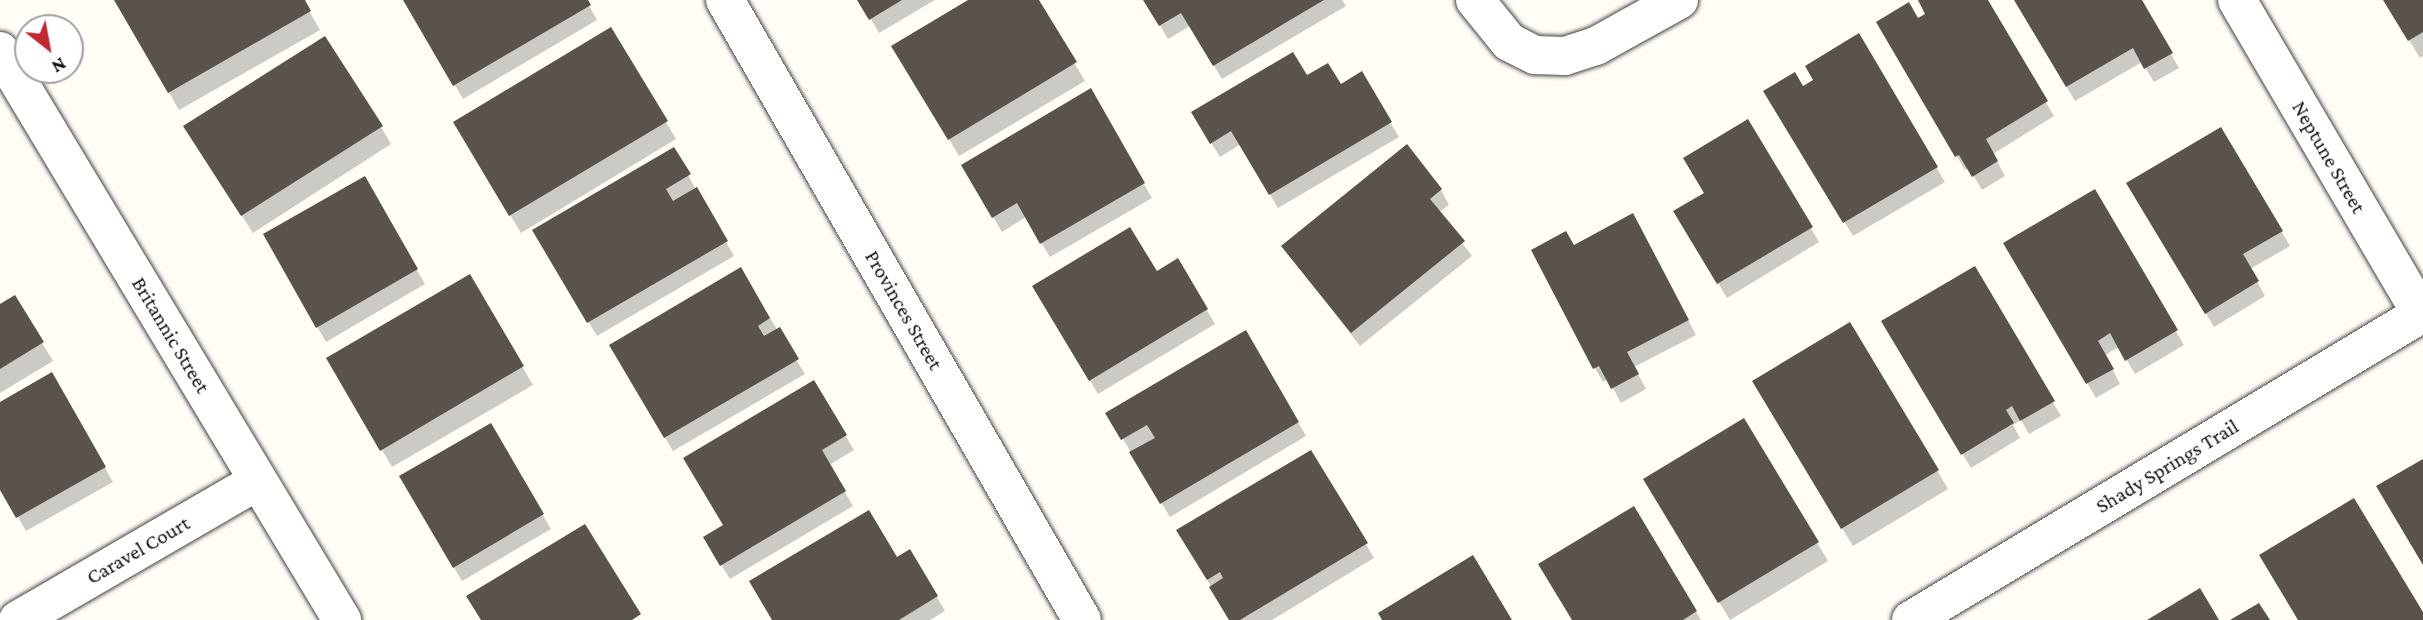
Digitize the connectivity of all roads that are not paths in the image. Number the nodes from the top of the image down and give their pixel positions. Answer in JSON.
{"nodes":[{"id":1,"x":725,"y":0,"type":"edge"},
{"id":2,"x":1475,"y":0,"type":"edge"},
{"id":3,"x":1679,"y":0,"type":"edge"},
{"id":4,"x":2237,"y":0,"type":"edge"},
{"id":5,"x":0,"y":51,"type":"edge"},
{"id":6,"x":2422,"y":313,"type":"edge"},
{"id":7,"x":258,"y":481,"type":"junction"},
{"id":8,"x":18,"y":620,"type":"edge"},
{"id":9,"x":342,"y":620,"type":"edge"},
{"id":10,"x":1082,"y":620,"type":"edge"},
{"id":11,"x":1911,"y":620,"type":"edge"}],
"edges":[{"from":1,"to":10,"type":"street","name":"Provinces Street"},
{"from":2,"to":3,"type":"street"},
{"from":4,"to":6,"type":"street","name":"Neptune Street"},
{"from":5,"to":7,"type":"street","name":"Britannic Street"},
{"from":6,"to":11,"type":"street","name":"Shady Springs Trail"},
{"from":7,"to":8,"type":"street","name":"Caravel Court"},
{"from":7,"to":9,"type":"street","name":"Britannic Street"}]}
